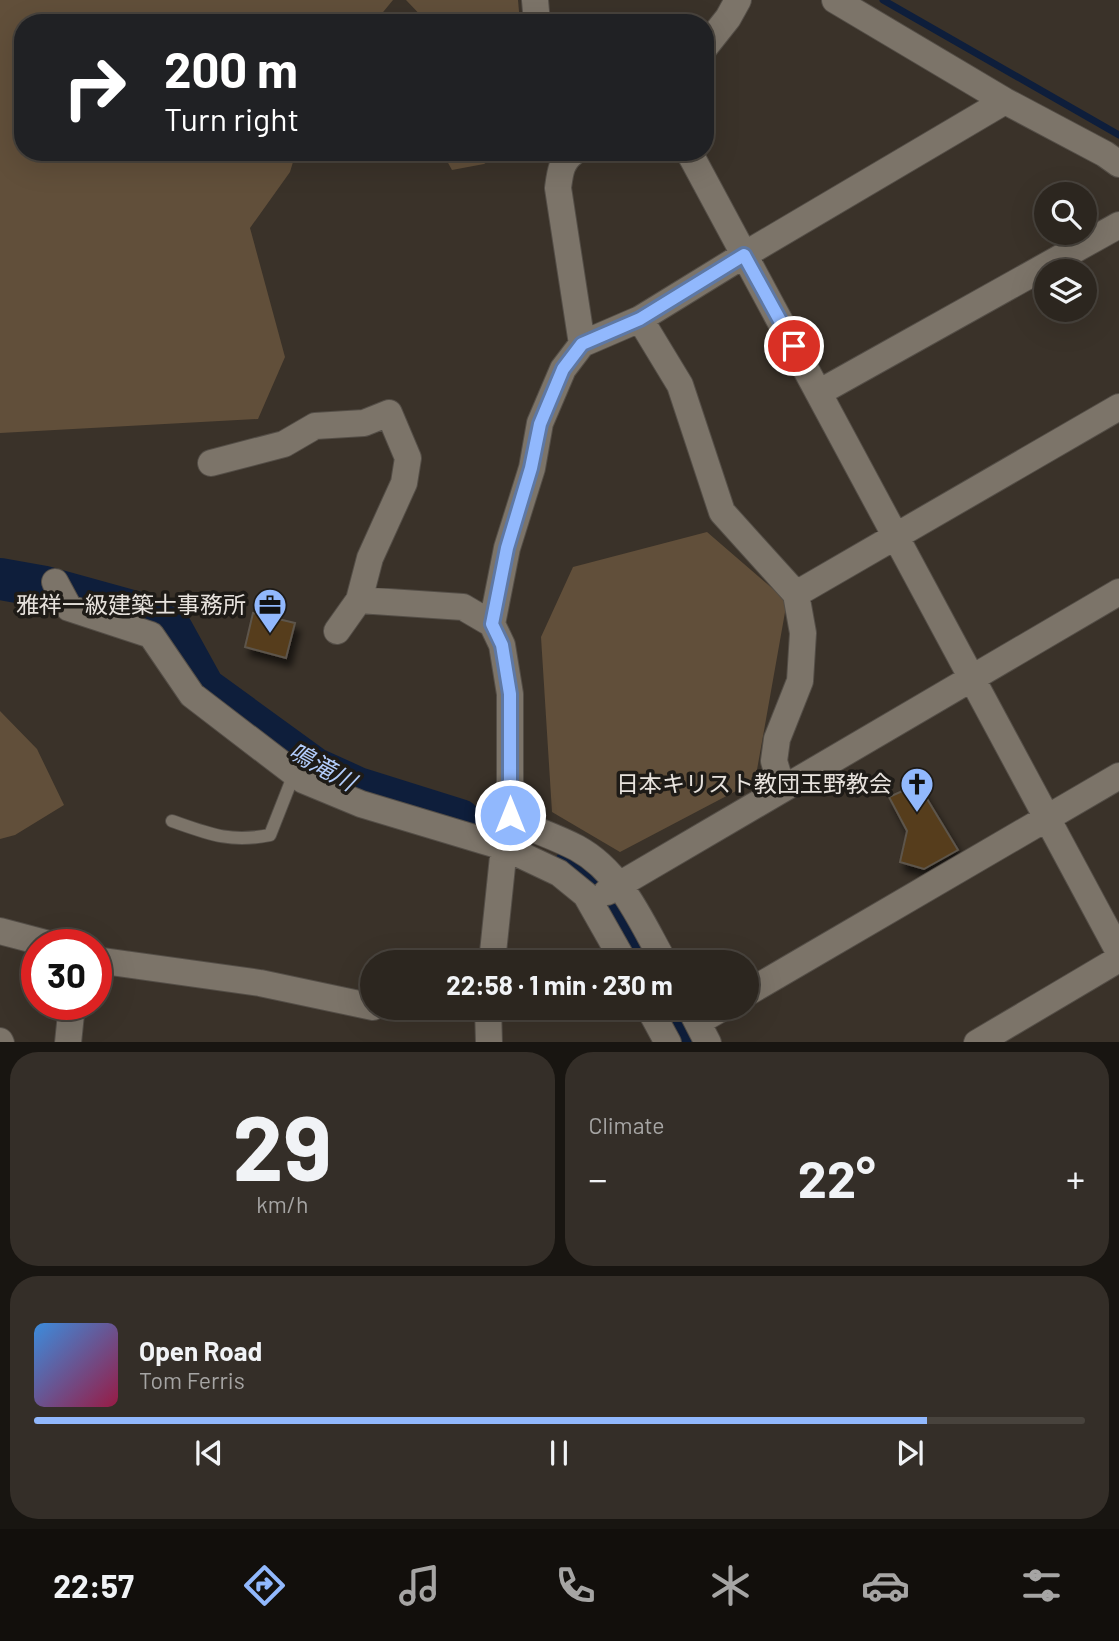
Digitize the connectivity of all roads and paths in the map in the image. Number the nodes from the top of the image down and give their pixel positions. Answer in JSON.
{"nodes":[{"id":1,"x":738,"y":0,"type":"edge"},
{"id":2,"x":835,"y":0,"type":"edge"},
{"id":3,"x":714,"y":36,"type":"edge"},
{"id":4,"x":1005,"y":102,"type":"junction"},
{"id":5,"x":561,"y":161,"type":"edge"},
{"id":6,"x":694,"y":161,"type":"edge"},
{"id":7,"x":1119,"y":164,"type":"edge"},
{"id":8,"x":1119,"y":225,"type":"edge"},
{"id":9,"x":744,"y":255,"type":"junction"},
{"id":10,"x":640,"y":319,"type":"junction"},
{"id":11,"x":582,"y":344,"type":"junction"},
{"id":12,"x":820,"y":392,"type":"junction"},
{"id":13,"x":1119,"y":407,"type":"edge"},
{"id":14,"x":211,"y":463,"type":"dead end"},
{"id":15,"x":896,"y":537,"type":"junction"},
{"id":16,"x":61,"y":592,"type":"dead end"},
{"id":17,"x":1119,"y":592,"type":"edge"},
{"id":18,"x":796,"y":594,"type":"junction"},
{"id":19,"x":359,"y":600,"type":"junction"},
{"id":20,"x":492,"y":624,"type":"junction"},
{"id":21,"x":337,"y":631,"type":"dead end"},
{"id":22,"x":973,"y":677,"type":"junction"},
{"id":23,"x":294,"y":774,"type":"junction"},
{"id":24,"x":1119,"y":776,"type":"edge"},
{"id":25,"x":782,"y":788,"type":"junction"},
{"id":26,"x":1049,"y":819,"type":"junction"},
{"id":27,"x":172,"y":821,"type":"dead end"},
{"id":28,"x":510,"y":835,"type":"junction"},
{"id":29,"x":603,"y":894,"type":"junction"},
{"id":30,"x":0,"y":931,"type":"edge"},
{"id":31,"x":21,"y":937,"type":"edge"},
{"id":32,"x":494,"y":950,"type":"edge"},
{"id":33,"x":620,"y":950,"type":"edge"},
{"id":34,"x":653,"y":950,"type":"edge"},
{"id":35,"x":1119,"y":952,"type":"edge"},
{"id":36,"x":1119,"y":959,"type":"edge"},
{"id":37,"x":112,"y":962,"type":"edge"},
{"id":38,"x":759,"y":986,"type":"edge"},
{"id":39,"x":360,"y":1004,"type":"edge"},
{"id":40,"x":70,"y":1020,"type":"edge"},
{"id":41,"x":488,"y":1020,"type":"edge"},
{"id":42,"x":656,"y":1020,"type":"edge"},
{"id":43,"x":68,"y":1042,"type":"edge"},
{"id":44,"x":488,"y":1042,"type":"edge"},
{"id":45,"x":668,"y":1042,"type":"edge"},
{"id":46,"x":976,"y":1042,"type":"edge"}],
"edges":[{"from":1,"to":3,"type":"street"},
{"from":2,"to":4,"type":"street"},
{"from":4,"to":7,"type":"street"},
{"from":4,"to":9,"type":"street"},
{"from":5,"to":11,"type":"street"},
{"from":6,"to":9,"type":"street"},
{"from":8,"to":12,"type":"street"},
{"from":9,"to":10,"type":"street"},
{"from":9,"to":12,"type":"street"},
{"from":10,"to":11,"type":"street"},
{"from":10,"to":18,"type":"street"},
{"from":11,"to":20,"type":"street"},
{"from":12,"to":15,"type":"street"},
{"from":13,"to":15,"type":"street"},
{"from":14,"to":19,"type":"street"},
{"from":15,"to":18,"type":"street"},
{"from":15,"to":22,"type":"street"},
{"from":16,"to":23,"type":"street"},
{"from":17,"to":22,"type":"street"},
{"from":18,"to":25,"type":"street"},
{"from":19,"to":20,"type":"street"},
{"from":19,"to":21,"type":"street"},
{"from":20,"to":28,"type":"street"},
{"from":22,"to":25,"type":"street"},
{"from":22,"to":26,"type":"street"},
{"from":23,"to":27,"type":"lane"},
{"from":23,"to":28,"type":"street"},
{"from":24,"to":26,"type":"street"},
{"from":25,"to":29,"type":"street"},
{"from":26,"to":35,"type":"street"},
{"from":26,"to":38,"type":"street"},
{"from":28,"to":29,"type":"street"},
{"from":28,"to":32,"type":"street"},
{"from":29,"to":33,"type":"street"},
{"from":29,"to":34,"type":"street"},
{"from":30,"to":31,"type":"street"},
{"from":36,"to":46,"type":"street"},
{"from":37,"to":39,"type":"street"},
{"from":40,"to":43,"type":"street"},
{"from":41,"to":44,"type":"street"},
{"from":42,"to":45,"type":"street"}]}
